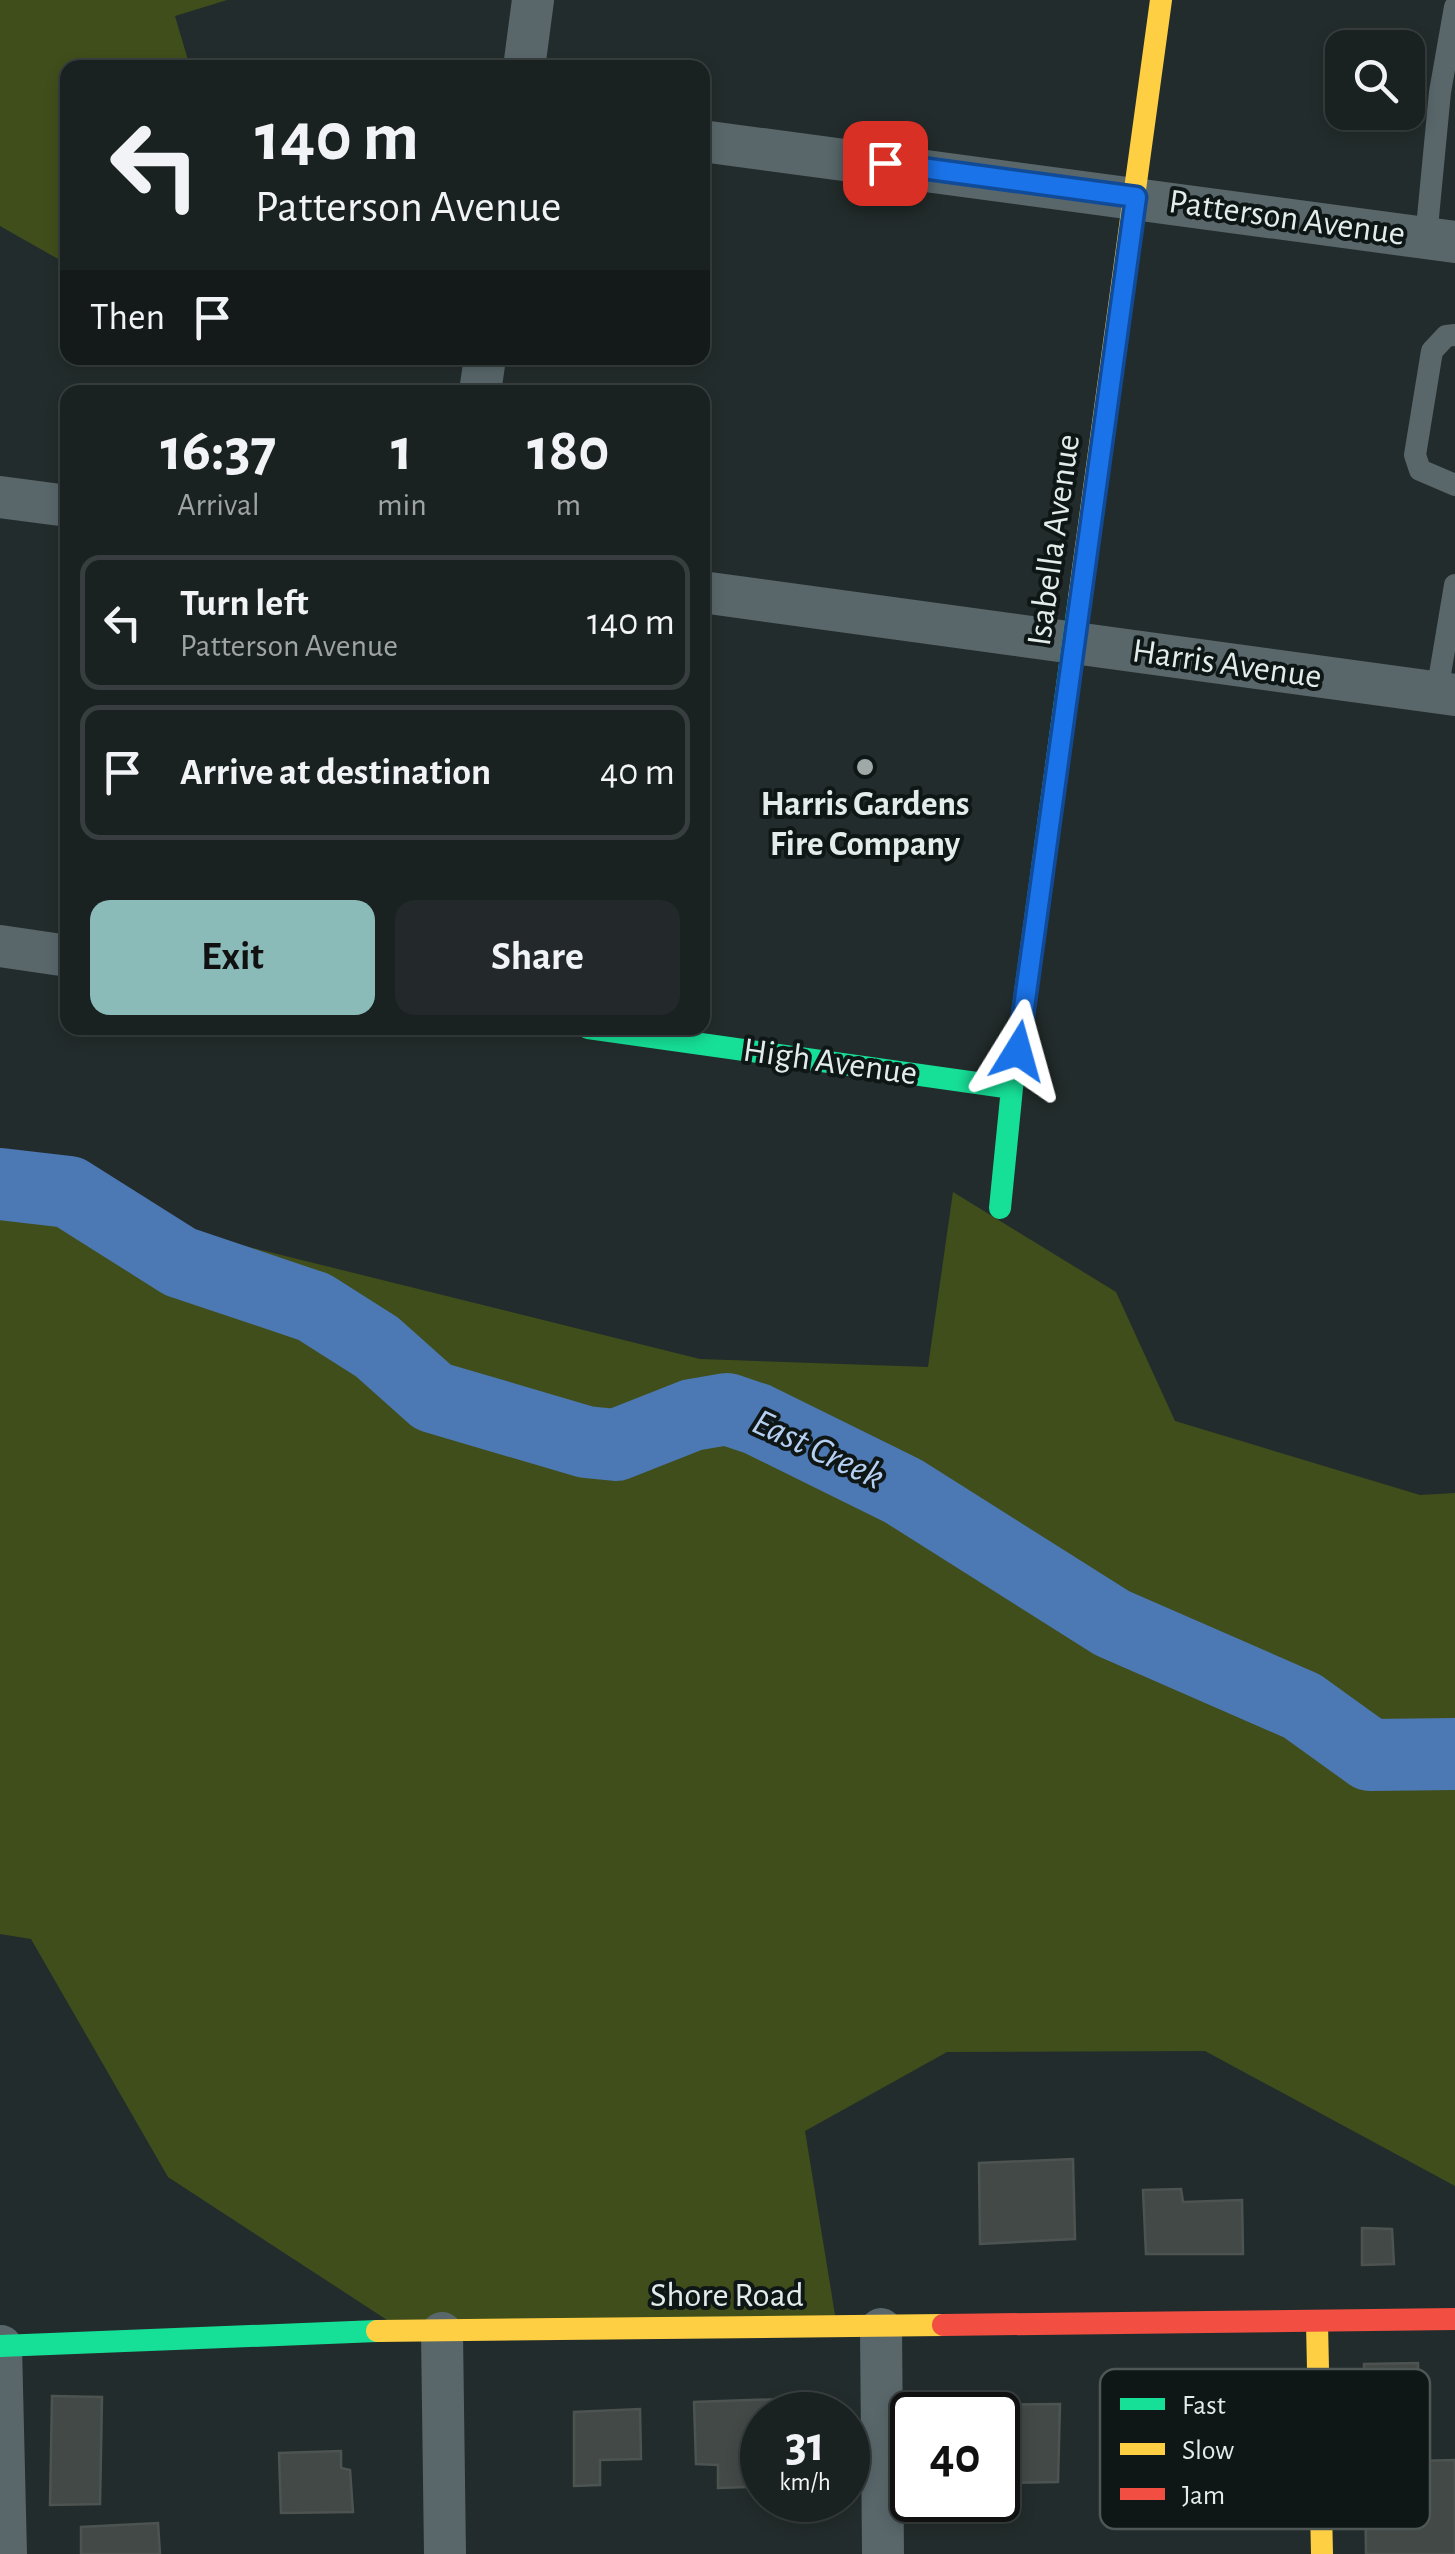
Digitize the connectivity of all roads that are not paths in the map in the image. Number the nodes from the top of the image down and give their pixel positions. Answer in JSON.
{"nodes":[{"id":1,"x":532,"y":0,"type":"edge"},
{"id":2,"x":1160,"y":0,"type":"edge"},
{"id":3,"x":1455,"y":7,"type":"edge"},
{"id":4,"x":525,"y":60,"type":"edge"},
{"id":5,"x":710,"y":143,"type":"edge"},
{"id":6,"x":1136,"y":197,"type":"junction"},
{"id":7,"x":1440,"y":240,"type":"edge"},
{"id":8,"x":1455,"y":335,"type":"edge"},
{"id":9,"x":1455,"y":485,"type":"edge"},
{"id":10,"x":0,"y":498,"type":"edge"},
{"id":11,"x":60,"y":505,"type":"edge"},
{"id":12,"x":1455,"y":584,"type":"edge"},
{"id":13,"x":710,"y":593,"type":"edge"},
{"id":14,"x":1076,"y":643,"type":"junction"},
{"id":15,"x":1446,"y":694,"type":"edge"},
{"id":16,"x":0,"y":946,"type":"edge"},
{"id":17,"x":60,"y":955,"type":"edge"},
{"id":18,"x":637,"y":1035,"type":"edge"},
{"id":19,"x":1012,"y":1088,"type":"junction"},
{"id":20,"x":1000,"y":1208,"type":"dead end"},
{"id":21,"x":1455,"y":2319,"type":"edge"},
{"id":22,"x":1317,"y":2322,"type":"junction"},
{"id":23,"x":882,"y":2329,"type":"junction"},
{"id":24,"x":442,"y":2333,"type":"junction"},
{"id":25,"x":0,"y":2346,"type":"edge"},
{"id":26,"x":1318,"y":2369,"type":"edge"},
{"id":27,"x":1321,"y":2529,"type":"edge"},
{"id":28,"x":6,"y":2554,"type":"edge"},
{"id":29,"x":445,"y":2554,"type":"edge"},
{"id":30,"x":883,"y":2554,"type":"edge"},
{"id":31,"x":1322,"y":2554,"type":"edge"}],
"edges":[{"from":1,"to":4,"type":"street"},
{"from":2,"to":6,"type":"street","name":"Isabella Avenue"},
{"from":3,"to":7,"type":"lane"},
{"from":5,"to":6,"type":"street","name":"Patterson Avenue"},
{"from":6,"to":7,"type":"street","name":"Patterson Avenue"},
{"from":6,"to":14,"type":"street","name":"Isabella Avenue"},
{"from":8,"to":9,"type":"lane"},
{"from":10,"to":11,"type":"street"},
{"from":12,"to":15,"type":"lane"},
{"from":13,"to":14,"type":"street","name":"Harris Avenue"},
{"from":14,"to":15,"type":"street","name":"Harris Avenue"},
{"from":14,"to":19,"type":"street","name":"Isabella Avenue"},
{"from":16,"to":17,"type":"street"},
{"from":18,"to":19,"type":"street","name":"High Avenue"},
{"from":19,"to":20,"type":"street","name":"Isabella Avenue"},
{"from":21,"to":22,"type":"street","name":"Shore Road"},
{"from":22,"to":23,"type":"street","name":"Shore Road"},
{"from":22,"to":26,"type":"street"},
{"from":23,"to":24,"type":"street","name":"Shore Road"},
{"from":23,"to":30,"type":"street"},
{"from":24,"to":25,"type":"street","name":"Shore Road"},
{"from":24,"to":29,"type":"street"},
{"from":25,"to":28,"type":"street"},
{"from":27,"to":31,"type":"street"}]}
